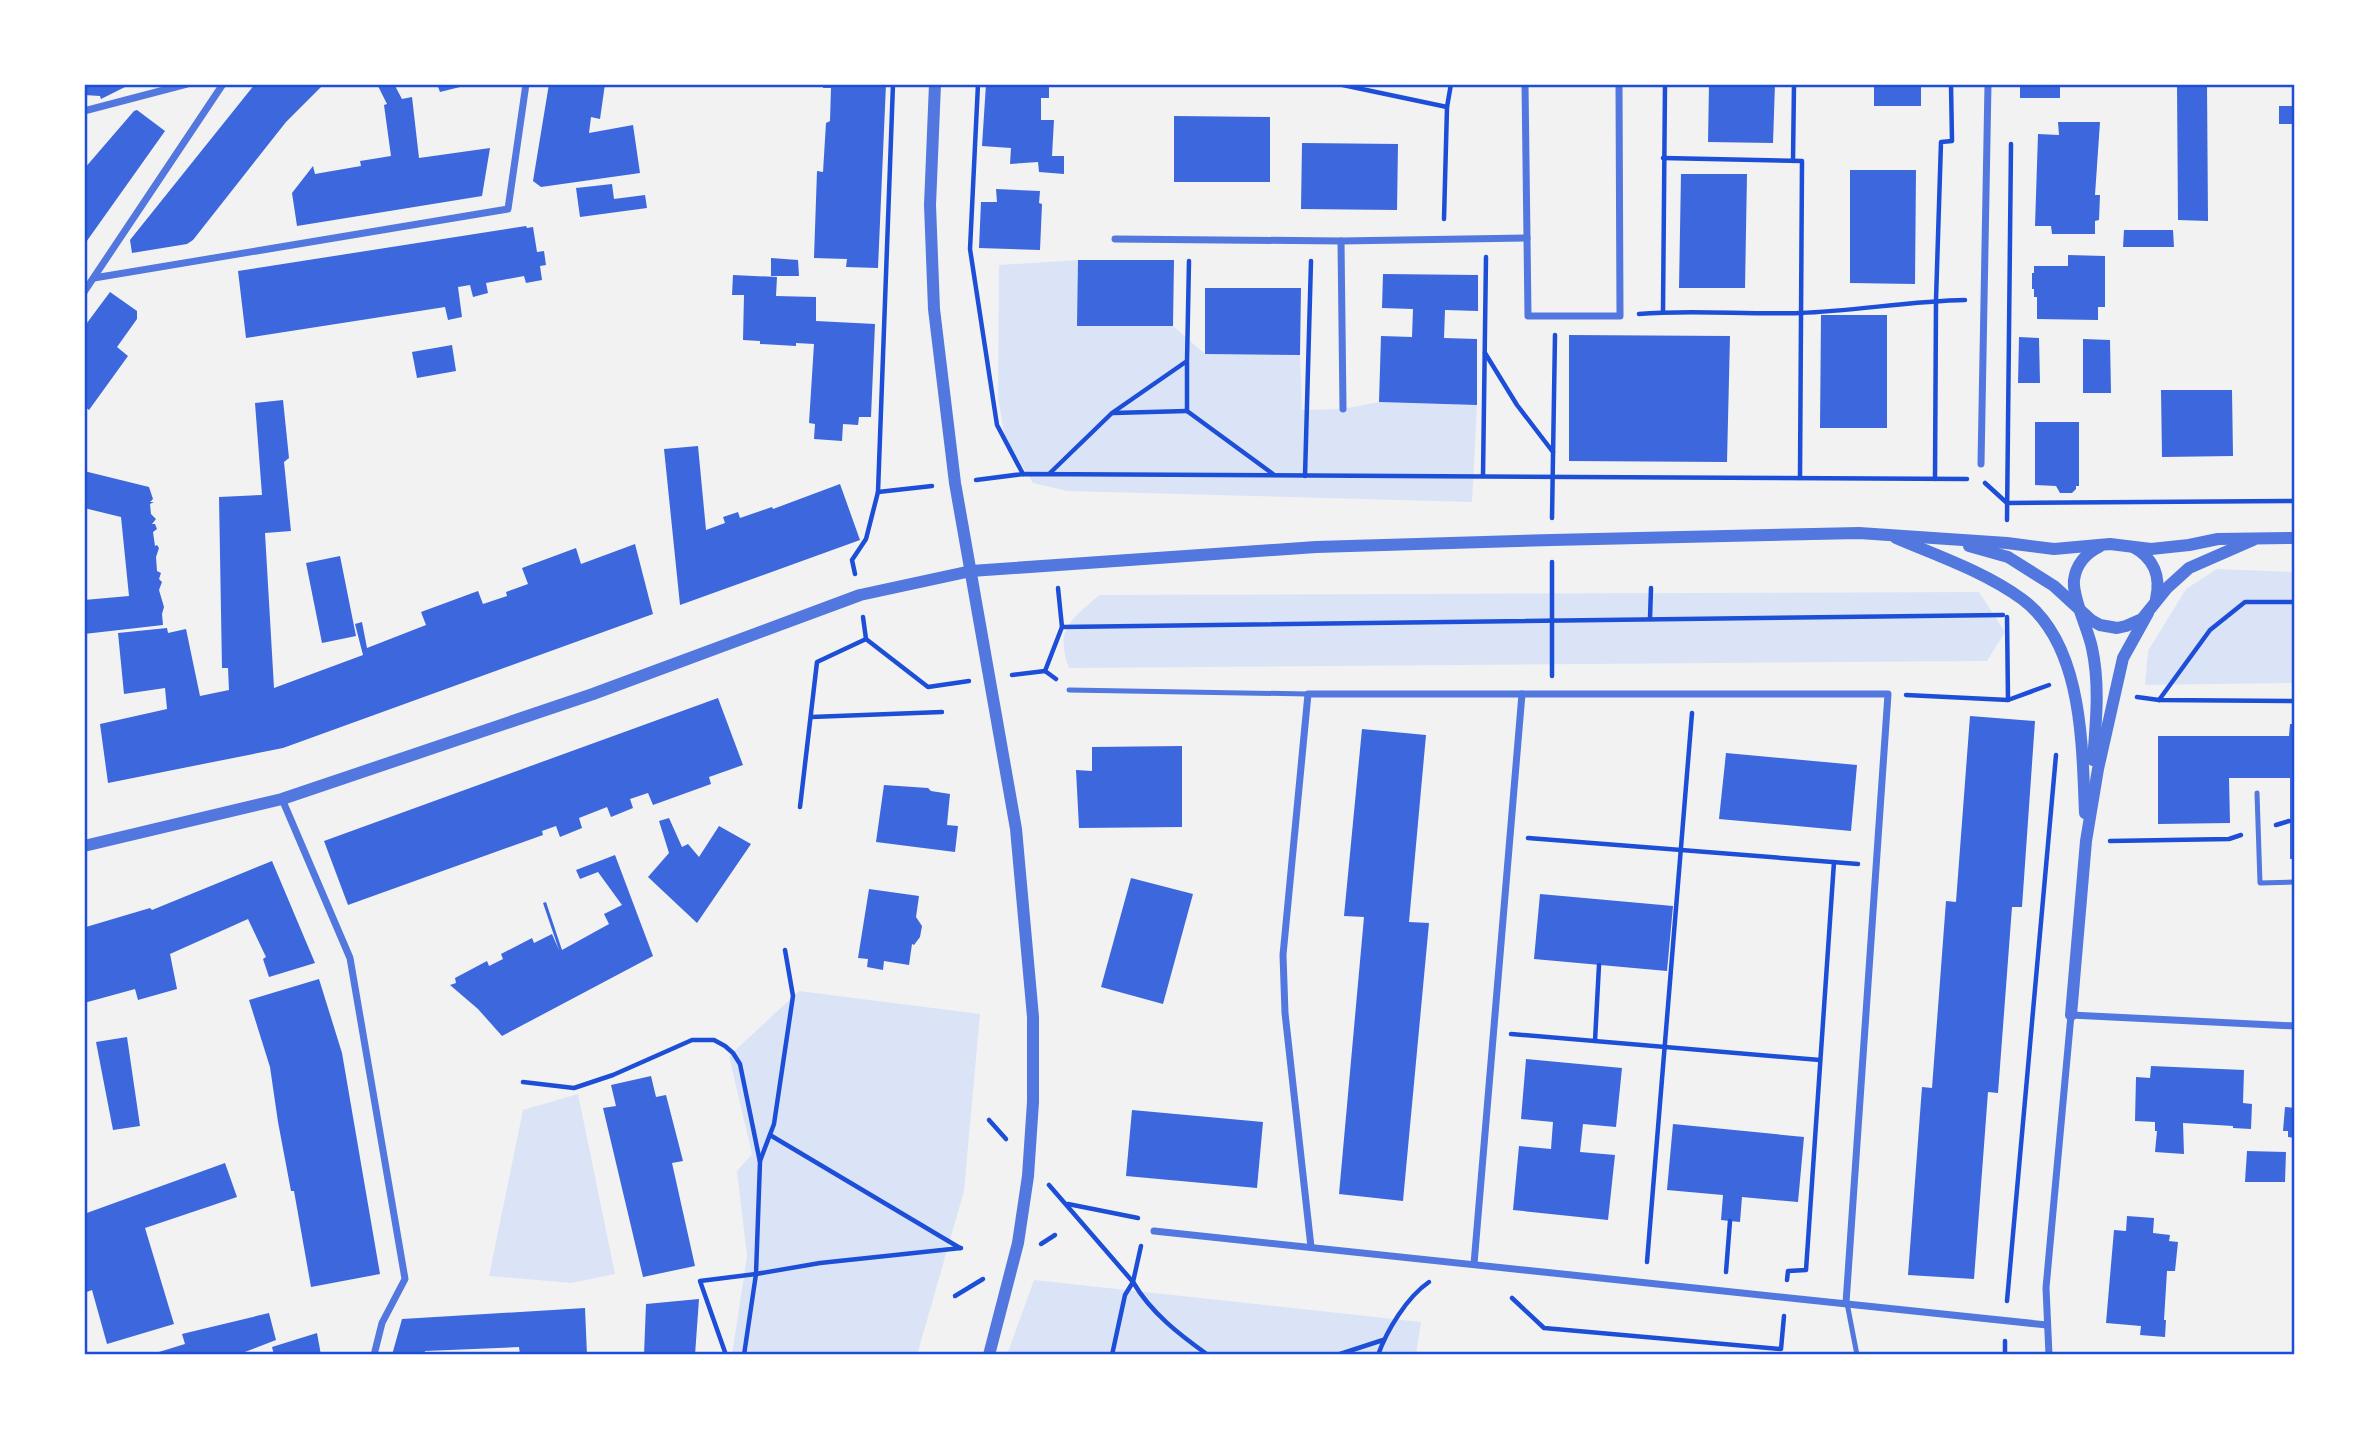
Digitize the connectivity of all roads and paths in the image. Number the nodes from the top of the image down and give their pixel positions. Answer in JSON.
{"nodes":[{"id":1,"x":187,"y":84,"type":"edge"},
{"id":2,"x":223,"y":84,"type":"edge"},
{"id":3,"x":526,"y":84,"type":"edge"},
{"id":4,"x":893,"y":84,"type":"edge"},
{"id":5,"x":935,"y":84,"type":"edge"},
{"id":6,"x":978,"y":84,"type":"edge"},
{"id":7,"x":1338,"y":84,"type":"edge"},
{"id":8,"x":1451,"y":84,"type":"edge"},
{"id":9,"x":1525,"y":84,"type":"edge"},
{"id":10,"x":1619,"y":84,"type":"edge"},
{"id":11,"x":1665,"y":84,"type":"edge"},
{"id":12,"x":1794,"y":84,"type":"edge"},
{"id":13,"x":1951,"y":84,"type":"edge"},
{"id":14,"x":1988,"y":84,"type":"edge"},
{"id":15,"x":1447,"y":107,"type":"junction"},
{"id":16,"x":84,"y":111,"type":"edge"},
{"id":17,"x":2011,"y":140,"type":"dead end"},
{"id":18,"x":1663,"y":158,"type":"junction"},
{"id":19,"x":1793,"y":161,"type":"junction"},
{"id":20,"x":1444,"y":209,"type":"dead end"},
{"id":21,"x":1527,"y":238,"type":"junction"},
{"id":22,"x":1115,"y":239,"type":"dead end"},
{"id":23,"x":1341,"y":241,"type":"junction"},
{"id":24,"x":1190,"y":249,"type":"dead end"},
{"id":25,"x":1312,"y":253,"type":"dead end"},
{"id":26,"x":1486,"y":256,"type":"dead end"},
{"id":27,"x":94,"y":278,"type":"junction"},
{"id":28,"x":84,"y":292,"type":"edge"},
{"id":29,"x":1936,"y":300,"type":"junction"},
{"id":30,"x":1984,"y":300,"type":"junction"},
{"id":31,"x":1663,"y":312,"type":"junction"},
{"id":32,"x":1801,"y":313,"type":"junction"},
{"id":33,"x":1555,"y":316,"type":"junction"},
{"id":34,"x":1620,"y":316,"type":"junction"},
{"id":35,"x":1484,"y":352,"type":"junction"},
{"id":36,"x":1187,"y":361,"type":"junction"},
{"id":37,"x":1343,"y":409,"type":"dead end"},
{"id":38,"x":1187,"y":411,"type":"junction"},
{"id":39,"x":1112,"y":413,"type":"junction"},
{"id":40,"x":1553,"y":452,"type":"junction"},
{"id":41,"x":1981,"y":464,"type":"dead end"},
{"id":42,"x":1049,"y":474,"type":"junction"},
{"id":43,"x":1274,"y":475,"type":"junction"},
{"id":44,"x":1305,"y":476,"type":"junction"},
{"id":45,"x":1483,"y":476,"type":"junction"},
{"id":46,"x":1553,"y":477,"type":"junction"},
{"id":47,"x":1800,"y":478,"type":"junction"},
{"id":48,"x":1935,"y":479,"type":"junction"},
{"id":49,"x":1970,"y":479,"type":"dead end"},
{"id":50,"x":1981,"y":479,"type":"dead end"},
{"id":51,"x":2295,"y":501,"type":"edge"},
{"id":52,"x":2007,"y":503,"type":"junction"},
{"id":53,"x":1888,"y":534,"type":"junction"},
{"id":54,"x":1923,"y":537,"type":"junction"},
{"id":55,"x":2256,"y":538,"type":"junction"},
{"id":56,"x":2295,"y":538,"type":"edge"},
{"id":57,"x":2117,"y":544,"type":"junction"},
{"id":58,"x":971,"y":571,"type":"junction"},
{"id":59,"x":1552,"y":587,"type":"dead end"},
{"id":60,"x":1058,"y":588,"type":"dead end"},
{"id":61,"x":1651,"y":588,"type":"dead end"},
{"id":62,"x":860,"y":595,"type":"junction"},
{"id":63,"x":2295,"y":603,"type":"edge"},
{"id":64,"x":2081,"y":608,"type":"junction"},
{"id":65,"x":2151,"y":610,"type":"junction"},
{"id":66,"x":1650,"y":619,"type":"junction"},
{"id":67,"x":1551,"y":620,"type":"junction"},
{"id":68,"x":1062,"y":627,"type":"junction"},
{"id":69,"x":989,"y":678,"type":"junction"},
{"id":70,"x":1069,"y":690,"type":"dead end"},
{"id":71,"x":1308,"y":694,"type":"junction"},
{"id":72,"x":1522,"y":694,"type":"junction"},
{"id":73,"x":1552,"y":694,"type":"junction"},
{"id":74,"x":1693,"y":694,"type":"junction"},
{"id":75,"x":1888,"y":694,"type":"junction"},
{"id":76,"x":2052,"y":697,"type":"dead end"},
{"id":77,"x":2008,"y":700,"type":"junction"},
{"id":78,"x":2295,"y":701,"type":"edge"},
{"id":79,"x":942,"y":712,"type":"dead end"},
{"id":80,"x":811,"y":717,"type":"junction"},
{"id":81,"x":2056,"y":744,"type":"dead end"},
{"id":82,"x":2257,"y":793,"type":"dead end"},
{"id":83,"x":282,"y":799,"type":"junction"},
{"id":84,"x":800,"y":807,"type":"dead end"},
{"id":85,"x":2288,"y":821,"type":"dead end"},
{"id":86,"x":2257,"y":830,"type":"junction"},
{"id":87,"x":1510,"y":836,"type":"junction"},
{"id":88,"x":2086,"y":841,"type":"junction"},
{"id":89,"x":84,"y":846,"type":"edge"},
{"id":90,"x":1681,"y":850,"type":"junction"},
{"id":91,"x":1833,"y":862,"type":"junction"},
{"id":92,"x":1877,"y":866,"type":"junction"},
{"id":93,"x":2295,"y":882,"type":"edge"},
{"id":94,"x":785,"y":950,"type":"dead end"},
{"id":95,"x":1599,"y":965,"type":"dead end"},
{"id":96,"x":2071,"y":1015,"type":"junction"},
{"id":97,"x":2295,"y":1026,"type":"edge"},
{"id":98,"x":1493,"y":1033,"type":"junction"},
{"id":99,"x":1595,"y":1041,"type":"junction"},
{"id":100,"x":1665,"y":1047,"type":"junction"},
{"id":101,"x":1820,"y":1060,"type":"junction"},
{"id":102,"x":523,"y":1082,"type":"dead end"},
{"id":103,"x":989,"y":1120,"type":"dead end"},
{"id":104,"x":770,"y":1135,"type":"junction"},
{"id":105,"x":1009,"y":1142,"type":"dead end"},
{"id":106,"x":760,"y":1162,"type":"junction"},
{"id":107,"x":1049,"y":1185,"type":"dead end"},
{"id":108,"x":1067,"y":1204,"type":"junction"},
{"id":109,"x":1146,"y":1220,"type":"junction"},
{"id":110,"x":1730,"y":1221,"type":"dead end"},
{"id":111,"x":1154,"y":1231,"type":"joint"},
{"id":112,"x":1055,"y":1236,"type":"dead end"},
{"id":113,"x":1038,"y":1246,"type":"dead end"},
{"id":114,"x":1311,"y":1247,"type":"junction"},
{"id":115,"x":1474,"y":1264,"type":"junction"},
{"id":116,"x":756,"y":1274,"type":"junction"},
{"id":117,"x":987,"y":1277,"type":"dead end"},
{"id":118,"x":1432,"y":1279,"type":"dead end"},
{"id":119,"x":1133,"y":1282,"type":"junction"},
{"id":120,"x":1646,"y":1282,"type":"junction"},
{"id":121,"x":1725,"y":1290,"type":"junction"},
{"id":122,"x":1786,"y":1296,"type":"junction"},
{"id":123,"x":955,"y":1297,"type":"dead end"},
{"id":124,"x":1512,"y":1298,"type":"dead end"},
{"id":125,"x":1846,"y":1303,"type":"junction"},
{"id":126,"x":2005,"y":1319,"type":"junction"},
{"id":127,"x":2047,"y":1325,"type":"junction"},
{"id":128,"x":1384,"y":1339,"type":"junction"},
{"id":129,"x":374,"y":1355,"type":"edge"},
{"id":130,"x":726,"y":1355,"type":"edge"},
{"id":131,"x":744,"y":1355,"type":"edge"},
{"id":132,"x":989,"y":1355,"type":"edge"},
{"id":133,"x":1112,"y":1355,"type":"edge"},
{"id":134,"x":1208,"y":1355,"type":"edge"},
{"id":135,"x":1337,"y":1355,"type":"edge"},
{"id":136,"x":1378,"y":1355,"type":"edge"},
{"id":137,"x":1857,"y":1355,"type":"edge"},
{"id":138,"x":2005,"y":1355,"type":"edge"},
{"id":139,"x":2049,"y":1355,"type":"edge"}],
"edges":[{"from":1,"to":16,"type":"street"},
{"from":2,"to":27,"type":"street"},
{"from":3,"to":27,"type":"street"},
{"from":4,"to":62,"type":"path"},
{"from":5,"to":58,"type":"street"},
{"from":6,"to":42,"type":"path"},
{"from":7,"to":15,"type":"path"},
{"from":8,"to":15,"type":"path"},
{"from":9,"to":21,"type":"street"},
{"from":10,"to":34,"type":"street"},
{"from":11,"to":18,"type":"path"},
{"from":12,"to":19,"type":"path"},
{"from":13,"to":29,"type":"path"},
{"from":14,"to":30,"type":"street"},
{"from":15,"to":20,"type":"path"},
{"from":17,"to":52,"type":"path"},
{"from":18,"to":19,"type":"path"},
{"from":18,"to":31,"type":"path"},
{"from":19,"to":32,"type":"path"},
{"from":21,"to":23,"type":"street"},
{"from":21,"to":33,"type":"street"},
{"from":22,"to":23,"type":"street"},
{"from":23,"to":37,"type":"street"},
{"from":24,"to":36,"type":"path"},
{"from":25,"to":44,"type":"path"},
{"from":26,"to":35,"type":"path"},
{"from":27,"to":28,"type":"street"},
{"from":29,"to":30,"type":"path"},
{"from":29,"to":32,"type":"path"},
{"from":29,"to":48,"type":"path"},
{"from":30,"to":41,"type":"street"},
{"from":31,"to":32,"type":"path"},
{"from":31,"to":34,"type":"path"},
{"from":32,"to":47,"type":"path"},
{"from":33,"to":34,"type":"street"},
{"from":33,"to":40,"type":"path"},
{"from":35,"to":40,"type":"path"},
{"from":35,"to":45,"type":"path"},
{"from":36,"to":38,"type":"path"},
{"from":36,"to":39,"type":"path"},
{"from":38,"to":39,"type":"path"},
{"from":38,"to":43,"type":"path"},
{"from":39,"to":42,"type":"path"},
{"from":40,"to":46,"type":"path"},
{"from":42,"to":43,"type":"path"},
{"from":43,"to":44,"type":"path"},
{"from":44,"to":45,"type":"path"},
{"from":45,"to":46,"type":"path"},
{"from":46,"to":47,"type":"path"},
{"from":47,"to":48,"type":"path"},
{"from":48,"to":49,"type":"path"},
{"from":50,"to":52,"type":"path"},
{"from":51,"to":52,"type":"path"},
{"from":53,"to":54,"type":"street"},
{"from":53,"to":58,"type":"street"},
{"from":53,"to":88,"type":"street"},
{"from":54,"to":57,"type":"street"},
{"from":54,"to":64,"type":"street"},
{"from":55,"to":56,"type":"street"},
{"from":55,"to":57,"type":"street"},
{"from":55,"to":65,"type":"street"},
{"from":57,"to":64,"type":"street"},
{"from":57,"to":65,"type":"street"},
{"from":58,"to":62,"type":"street"},
{"from":58,"to":69,"type":"street"},
{"from":59,"to":67,"type":"path"},
{"from":60,"to":68,"type":"path"},
{"from":61,"to":66,"type":"path"},
{"from":62,"to":83,"type":"street"},
{"from":63,"to":78,"type":"path"},
{"from":64,"to":65,"type":"street"},
{"from":64,"to":88,"type":"street"},
{"from":65,"to":88,"type":"street"},
{"from":66,"to":67,"type":"path"},
{"from":66,"to":77,"type":"path"},
{"from":67,"to":68,"type":"path"},
{"from":67,"to":73,"type":"path"},
{"from":68,"to":69,"type":"path"},
{"from":69,"to":80,"type":"path"},
{"from":69,"to":132,"type":"street"},
{"from":70,"to":71,"type":"lane"},
{"from":71,"to":72,"type":"street"},
{"from":71,"to":114,"type":"street"},
{"from":72,"to":73,"type":"street"},
{"from":72,"to":87,"type":"street"},
{"from":73,"to":74,"type":"street"},
{"from":74,"to":75,"type":"street"},
{"from":74,"to":90,"type":"path"},
{"from":75,"to":77,"type":"path"},
{"from":75,"to":92,"type":"street"},
{"from":76,"to":77,"type":"path"},
{"from":79,"to":80,"type":"path"},
{"from":80,"to":84,"type":"path"},
{"from":81,"to":126,"type":"path"},
{"from":82,"to":86,"type":"lane"},
{"from":83,"to":89,"type":"street"},
{"from":83,"to":129,"type":"street"},
{"from":85,"to":86,"type":"path"},
{"from":86,"to":88,"type":"path"},
{"from":86,"to":93,"type":"lane"},
{"from":87,"to":90,"type":"path"},
{"from":87,"to":98,"type":"street"},
{"from":88,"to":96,"type":"street"},
{"from":90,"to":91,"type":"path"},
{"from":90,"to":100,"type":"path"},
{"from":91,"to":92,"type":"path"},
{"from":91,"to":101,"type":"path"},
{"from":92,"to":125,"type":"street"},
{"from":94,"to":104,"type":"path"},
{"from":95,"to":99,"type":"path"},
{"from":96,"to":97,"type":"street"},
{"from":96,"to":127,"type":"street"},
{"from":98,"to":99,"type":"path"},
{"from":98,"to":115,"type":"street"},
{"from":99,"to":100,"type":"path"},
{"from":100,"to":101,"type":"path"},
{"from":100,"to":120,"type":"path"},
{"from":101,"to":122,"type":"path"},
{"from":102,"to":106,"type":"path"},
{"from":103,"to":105,"type":"path"},
{"from":104,"to":106,"type":"path"},
{"from":104,"to":116,"type":"path"},
{"from":106,"to":116,"type":"path"},
{"from":107,"to":108,"type":"path"},
{"from":108,"to":109,"type":"path"},
{"from":108,"to":119,"type":"path"},
{"from":109,"to":111,"type":"path"},
{"from":109,"to":119,"type":"path"},
{"from":110,"to":121,"type":"path"},
{"from":111,"to":114,"type":"street"},
{"from":112,"to":113,"type":"path"},
{"from":114,"to":115,"type":"street"},
{"from":115,"to":120,"type":"street"},
{"from":116,"to":130,"type":"path"},
{"from":116,"to":131,"type":"path"},
{"from":117,"to":123,"type":"path"},
{"from":118,"to":128,"type":"path"},
{"from":119,"to":133,"type":"path"},
{"from":119,"to":134,"type":"path"},
{"from":120,"to":121,"type":"street"},
{"from":121,"to":122,"type":"street"},
{"from":122,"to":124,"type":"path"},
{"from":122,"to":125,"type":"street"},
{"from":125,"to":126,"type":"street"},
{"from":125,"to":137,"type":"lane"},
{"from":126,"to":127,"type":"street"},
{"from":126,"to":138,"type":"path"},
{"from":127,"to":139,"type":"street"},
{"from":128,"to":135,"type":"path"},
{"from":128,"to":136,"type":"path"}]}
